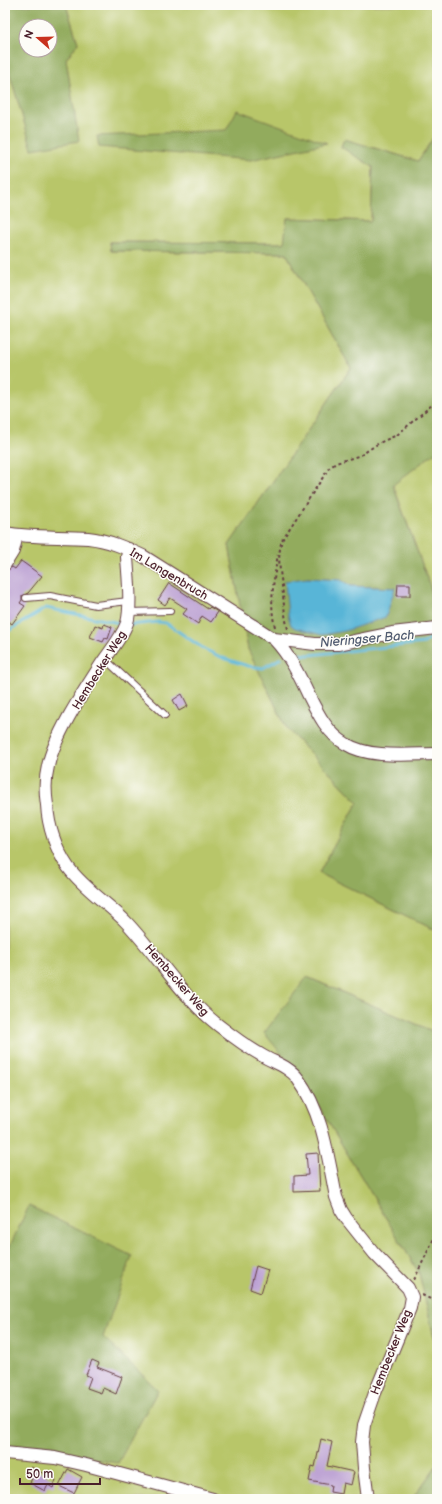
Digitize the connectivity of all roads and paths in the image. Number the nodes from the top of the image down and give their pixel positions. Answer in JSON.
{"nodes":[{"id":1,"x":437,"y":402,"type":"edge"},
{"id":2,"x":11,"y":534,"type":"edge"},
{"id":3,"x":129,"y":549,"type":"junction"},
{"id":4,"x":279,"y":549,"type":"junction"},
{"id":5,"x":5,"y":564,"type":"edge"},
{"id":6,"x":26,"y":598,"type":"dead end"},
{"id":7,"x":170,"y":611,"type":"dead end"},
{"id":8,"x":127,"y":615,"type":"junction"},
{"id":9,"x":437,"y":628,"type":"edge"},
{"id":10,"x":275,"y":635,"type":"junction"},
{"id":11,"x":292,"y":641,"type":"junction"},
{"id":12,"x":105,"y":659,"type":"junction"},
{"id":13,"x":165,"y":715,"type":"dead end"},
{"id":14,"x":437,"y":754,"type":"edge"},
{"id":15,"x":437,"y":1232,"type":"edge"},
{"id":16,"x":409,"y":1291,"type":"junction"},
{"id":17,"x":5,"y":1453,"type":"edge"},
{"id":18,"x":214,"y":1499,"type":"edge"},
{"id":19,"x":368,"y":1499,"type":"edge"}],
"edges":[{"from":1,"to":4,"type":"path"},
{"from":2,"to":3,"type":"street","name":"Im Langenbruch"},
{"from":2,"to":5,"type":"street"},
{"from":3,"to":8,"type":"street"},
{"from":3,"to":10,"type":"street","name":"Im Langenbruch"},
{"from":4,"to":10,"type":"path"},
{"from":4,"to":11,"type":"path"},
{"from":6,"to":8,"type":"lane"},
{"from":7,"to":8,"type":"lane"},
{"from":8,"to":12,"type":"street","name":"Hembecker Weg"},
{"from":9,"to":11,"type":"street","name":"Im Langenbruch"},
{"from":10,"to":11,"type":"street","name":"Im Langenbruch"},
{"from":10,"to":14,"type":"street","name":"Im Langenbruch"},
{"from":12,"to":13,"type":"lane"},
{"from":12,"to":16,"type":"street","name":"Hembecker Weg"},
{"from":15,"to":16,"type":"path"},
{"from":16,"to":19,"type":"street","name":"Hembecker Weg"},
{"from":17,"to":18,"type":"street"}]}
